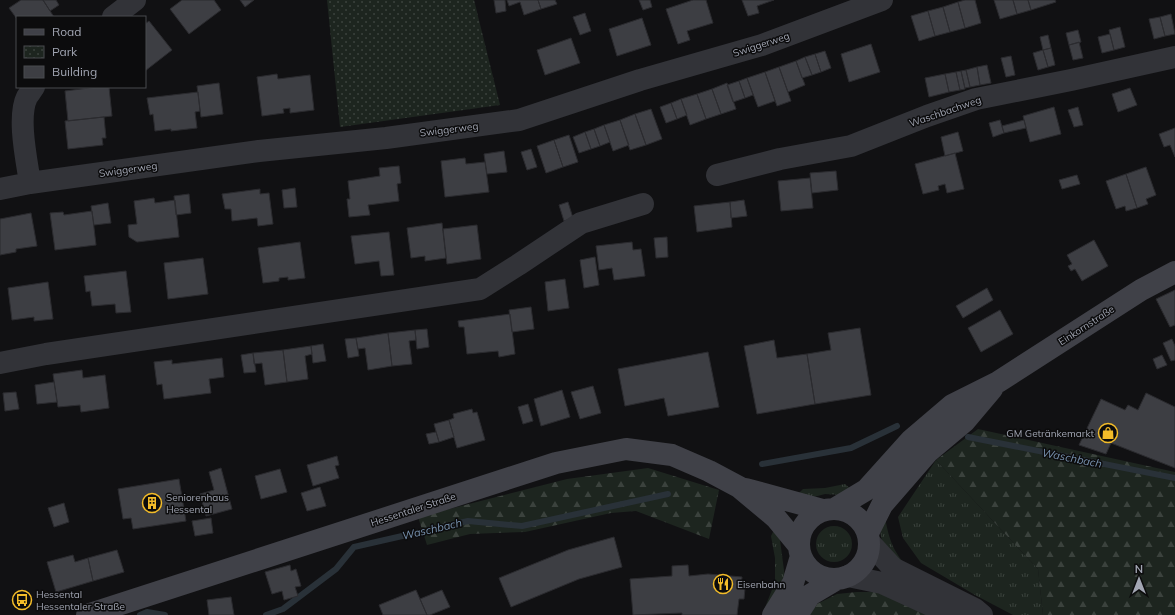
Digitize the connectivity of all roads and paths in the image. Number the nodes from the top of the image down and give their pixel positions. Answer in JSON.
{"nodes":[{"id":1,"x":135,"y":0,"type":"edge"},
{"id":2,"x":882,"y":0,"type":"edge"},
{"id":3,"x":114,"y":16,"type":"edge"},
{"id":4,"x":1175,"y":57,"type":"edge"},
{"id":5,"x":33,"y":88,"type":"edge"},
{"id":6,"x":717,"y":175,"type":"dead end"},
{"id":7,"x":30,"y":183,"type":"junction"},
{"id":8,"x":0,"y":189,"type":"edge"},
{"id":9,"x":644,"y":204,"type":"dead end"},
{"id":10,"x":1175,"y":272,"type":"edge"},
{"id":11,"x":0,"y":362,"type":"edge"},
{"id":12,"x":998,"y":382,"type":"junction"},
{"id":13,"x":739,"y":487,"type":"junction"},
{"id":14,"x":830,"y":509,"type":"junction"},
{"id":15,"x":869,"y":538,"type":"junction"},
{"id":16,"x":800,"y":551,"type":"junction"},
{"id":17,"x":843,"y":578,"type":"junction"},
{"id":18,"x":87,"y":615,"type":"edge"},
{"id":19,"x":773,"y":615,"type":"edge"},
{"id":20,"x":797,"y":615,"type":"edge"},
{"id":21,"x":952,"y":615,"type":"edge"},
{"id":22,"x":982,"y":615,"type":"edge"}],
"edges":[{"from":1,"to":3,"type":"street"},
{"from":2,"to":7,"type":"street","name":"Swiggerweg"},
{"from":4,"to":6,"type":"street","name":"Waschbachweg"},
{"from":5,"to":7,"type":"street"},
{"from":7,"to":8,"type":"street","name":"Swiggerweg"},
{"from":9,"to":11,"type":"street"},
{"from":10,"to":12,"type":"main road","name":"Einkornstraße"},
{"from":12,"to":14,"type":"main road","name":"Einkornstraße"},
{"from":12,"to":15,"type":"main road","name":"Einkornstraße"},
{"from":13,"to":14,"type":"main road","name":"Hessentaler Straße"},
{"from":13,"to":16,"type":"main road","name":"Hessentaler Straße"},
{"from":13,"to":18,"type":"main road","name":"Hessentaler Straße"},
{"from":14,"to":15,"type":"main road"},
{"from":14,"to":16,"type":"main road"},
{"from":15,"to":17,"type":"main road"},
{"from":15,"to":22,"type":"street"},
{"from":16,"to":17,"type":"main road"},
{"from":16,"to":19,"type":"main road"},
{"from":17,"to":20,"type":"main road"},
{"from":17,"to":21,"type":"street"}]}
